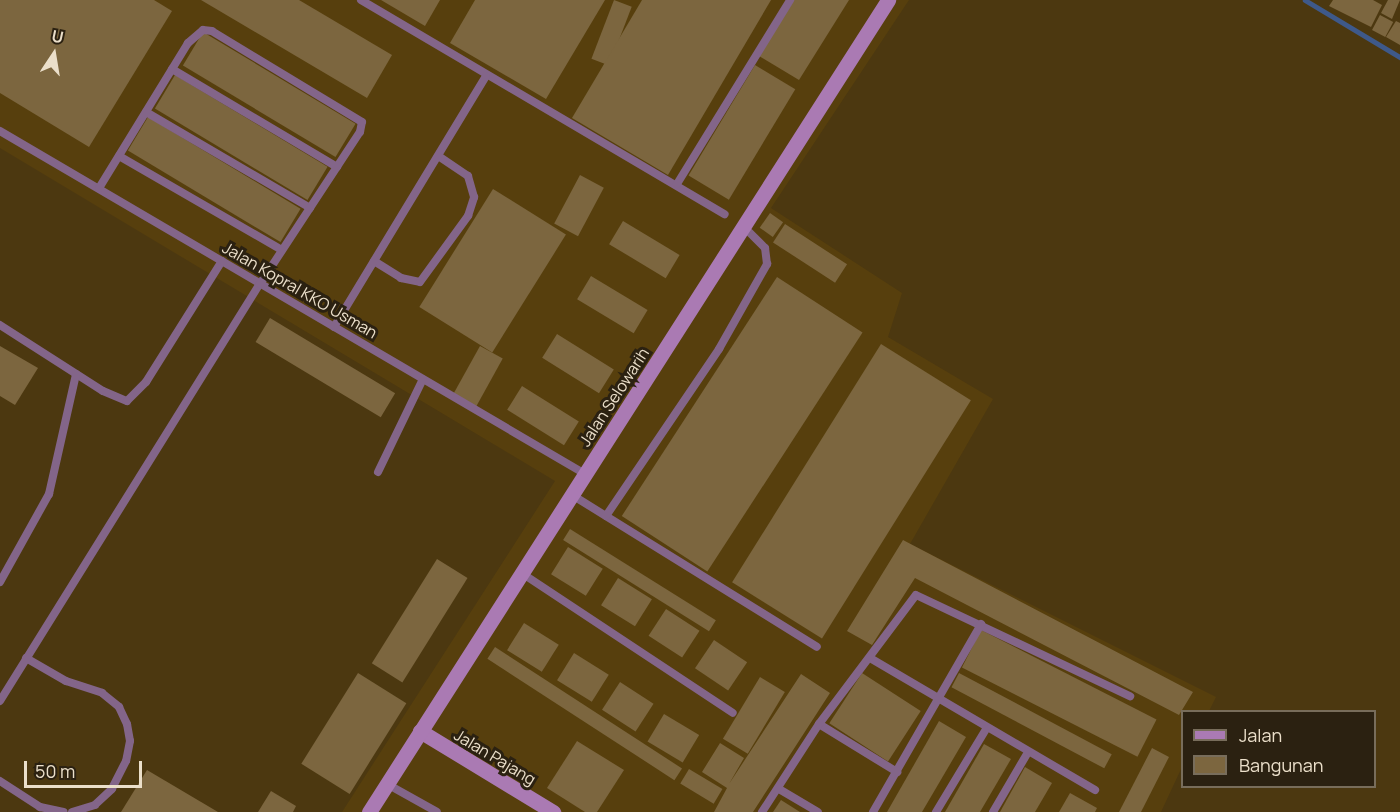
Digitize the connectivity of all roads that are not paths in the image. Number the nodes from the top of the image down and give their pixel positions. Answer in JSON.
{"nodes":[{"id":1,"x":361,"y":0,"type":"edge"},
{"id":2,"x":790,"y":0,"type":"edge"},
{"id":3,"x":888,"y":0,"type":"edge"},
{"id":4,"x":172,"y":69,"type":"junction"},
{"id":5,"x":486,"y":76,"type":"junction"},
{"id":6,"x":146,"y":112,"type":"junction"},
{"id":7,"x":0,"y":131,"type":"edge"},
{"id":8,"x":119,"y":156,"type":"junction"},
{"id":9,"x":438,"y":156,"type":"junction"},
{"id":10,"x":337,"y":167,"type":"junction"},
{"id":11,"x":677,"y":184,"type":"junction"},
{"id":12,"x":99,"y":188,"type":"junction"},
{"id":13,"x":310,"y":208,"type":"junction"},
{"id":14,"x":725,"y":214,"type":"dead end"},
{"id":15,"x":744,"y":227,"type":"junction"},
{"id":16,"x":282,"y":250,"type":"junction"},
{"id":17,"x":222,"y":261,"type":"junction"},
{"id":18,"x":374,"y":261,"type":"junction"},
{"id":19,"x":260,"y":284,"type":"junction"},
{"id":20,"x":0,"y":326,"type":"edge"},
{"id":21,"x":334,"y":327,"type":"junction"},
{"id":22,"x":76,"y":374,"type":"junction"},
{"id":23,"x":423,"y":379,"type":"junction"},
{"id":24,"x":378,"y":472,"type":"dead end"},
{"id":25,"x":585,"y":474,"type":"junction"},
{"id":26,"x":572,"y":495,"type":"junction"},
{"id":27,"x":606,"y":516,"type":"junction"},
{"id":28,"x":520,"y":572,"type":"junction"},
{"id":29,"x":0,"y":582,"type":"edge"},
{"id":30,"x":981,"y":624,"type":"junction"},
{"id":31,"x":817,"y":647,"type":"dead end"},
{"id":32,"x":26,"y":658,"type":"junction"},
{"id":33,"x":870,"y":658,"type":"junction"},
{"id":34,"x":1130,"y":696,"type":"dead end"},
{"id":35,"x":0,"y":700,"type":"edge"},
{"id":36,"x":939,"y":700,"type":"junction"},
{"id":37,"x":733,"y":713,"type":"dead end"},
{"id":38,"x":819,"y":724,"type":"junction"},
{"id":39,"x":986,"y":729,"type":"junction"},
{"id":40,"x":420,"y":731,"type":"junction"},
{"id":41,"x":1028,"y":752,"type":"junction"},
{"id":42,"x":897,"y":772,"type":"junction"},
{"id":43,"x":0,"y":781,"type":"edge"},
{"id":44,"x":387,"y":784,"type":"junction"},
{"id":45,"x":779,"y":789,"type":"junction"},
{"id":46,"x":1095,"y":790,"type":"dead end"},
{"id":47,"x":63,"y":812,"type":"edge"},
{"id":48,"x":72,"y":812,"type":"edge"},
{"id":49,"x":369,"y":812,"type":"edge"},
{"id":50,"x":437,"y":812,"type":"edge"},
{"id":51,"x":553,"y":812,"type":"edge"},
{"id":52,"x":762,"y":812,"type":"edge"},
{"id":53,"x":818,"y":812,"type":"edge"},
{"id":54,"x":873,"y":812,"type":"edge"},
{"id":55,"x":936,"y":812,"type":"edge"},
{"id":56,"x":993,"y":812,"type":"edge"}],
"edges":[{"from":1,"to":5,"type":"lane"},
{"from":2,"to":11,"type":"lane"},
{"from":3,"to":15,"type":"main road","name":"Jalan Selowarih"},
{"from":4,"to":6,"type":"lane"},
{"from":4,"to":10,"type":"lane"},
{"from":4,"to":10,"type":"lane"},
{"from":5,"to":9,"type":"lane"},
{"from":5,"to":11,"type":"lane"},
{"from":6,"to":8,"type":"lane"},
{"from":6,"to":13,"type":"lane"},
{"from":7,"to":12,"type":"lane","name":"Jalan Kopral KKO Usman"},
{"from":8,"to":12,"type":"lane"},
{"from":8,"to":16,"type":"lane"},
{"from":9,"to":18,"type":"lane"},
{"from":9,"to":18,"type":"lane"},
{"from":10,"to":13,"type":"lane"},
{"from":11,"to":14,"type":"lane"},
{"from":12,"to":17,"type":"lane","name":"Jalan Kopral KKO Usman"},
{"from":13,"to":16,"type":"lane"},
{"from":15,"to":25,"type":"main road","name":"Jalan Selowarih"},
{"from":15,"to":27,"type":"lane"},
{"from":16,"to":19,"type":"lane"},
{"from":17,"to":19,"type":"lane","name":"Jalan Kopral KKO Usman"},
{"from":17,"to":22,"type":"lane"},
{"from":18,"to":21,"type":"lane"},
{"from":19,"to":21,"type":"lane","name":"Jalan Kopral KKO Usman"},
{"from":19,"to":32,"type":"lane"},
{"from":20,"to":22,"type":"lane"},
{"from":21,"to":23,"type":"lane","name":"Jalan Kopral KKO Usman"},
{"from":22,"to":29,"type":"lane"},
{"from":23,"to":24,"type":"lane"},
{"from":23,"to":25,"type":"lane","name":"Jalan Kopral KKO Usman"},
{"from":25,"to":26,"type":"main road","name":"Jalan Selowarih"},
{"from":26,"to":27,"type":"lane"},
{"from":26,"to":28,"type":"main road","name":"Jalan Selowarih"},
{"from":27,"to":31,"type":"lane"},
{"from":28,"to":37,"type":"lane"},
{"from":28,"to":40,"type":"main road","name":"Jalan Selowarih"},
{"from":30,"to":33,"type":"lane"},
{"from":30,"to":34,"type":"lane"},
{"from":30,"to":36,"type":"lane"},
{"from":32,"to":35,"type":"lane"},
{"from":32,"to":48,"type":"lane"},
{"from":33,"to":36,"type":"lane"},
{"from":33,"to":38,"type":"lane"},
{"from":36,"to":39,"type":"lane"},
{"from":36,"to":42,"type":"lane"},
{"from":38,"to":42,"type":"lane"},
{"from":38,"to":45,"type":"lane"},
{"from":39,"to":41,"type":"lane"},
{"from":39,"to":55,"type":"lane"},
{"from":40,"to":44,"type":"main road","name":"Jalan Selowarih"},
{"from":40,"to":51,"type":"main road","name":"Jalan Pajang"},
{"from":41,"to":46,"type":"lane"},
{"from":41,"to":56,"type":"lane"},
{"from":42,"to":54,"type":"lane"},
{"from":43,"to":47,"type":"lane"},
{"from":44,"to":49,"type":"main road","name":"Jalan Selowarih"},
{"from":44,"to":50,"type":"lane"},
{"from":45,"to":52,"type":"lane"},
{"from":45,"to":53,"type":"lane"}]}
